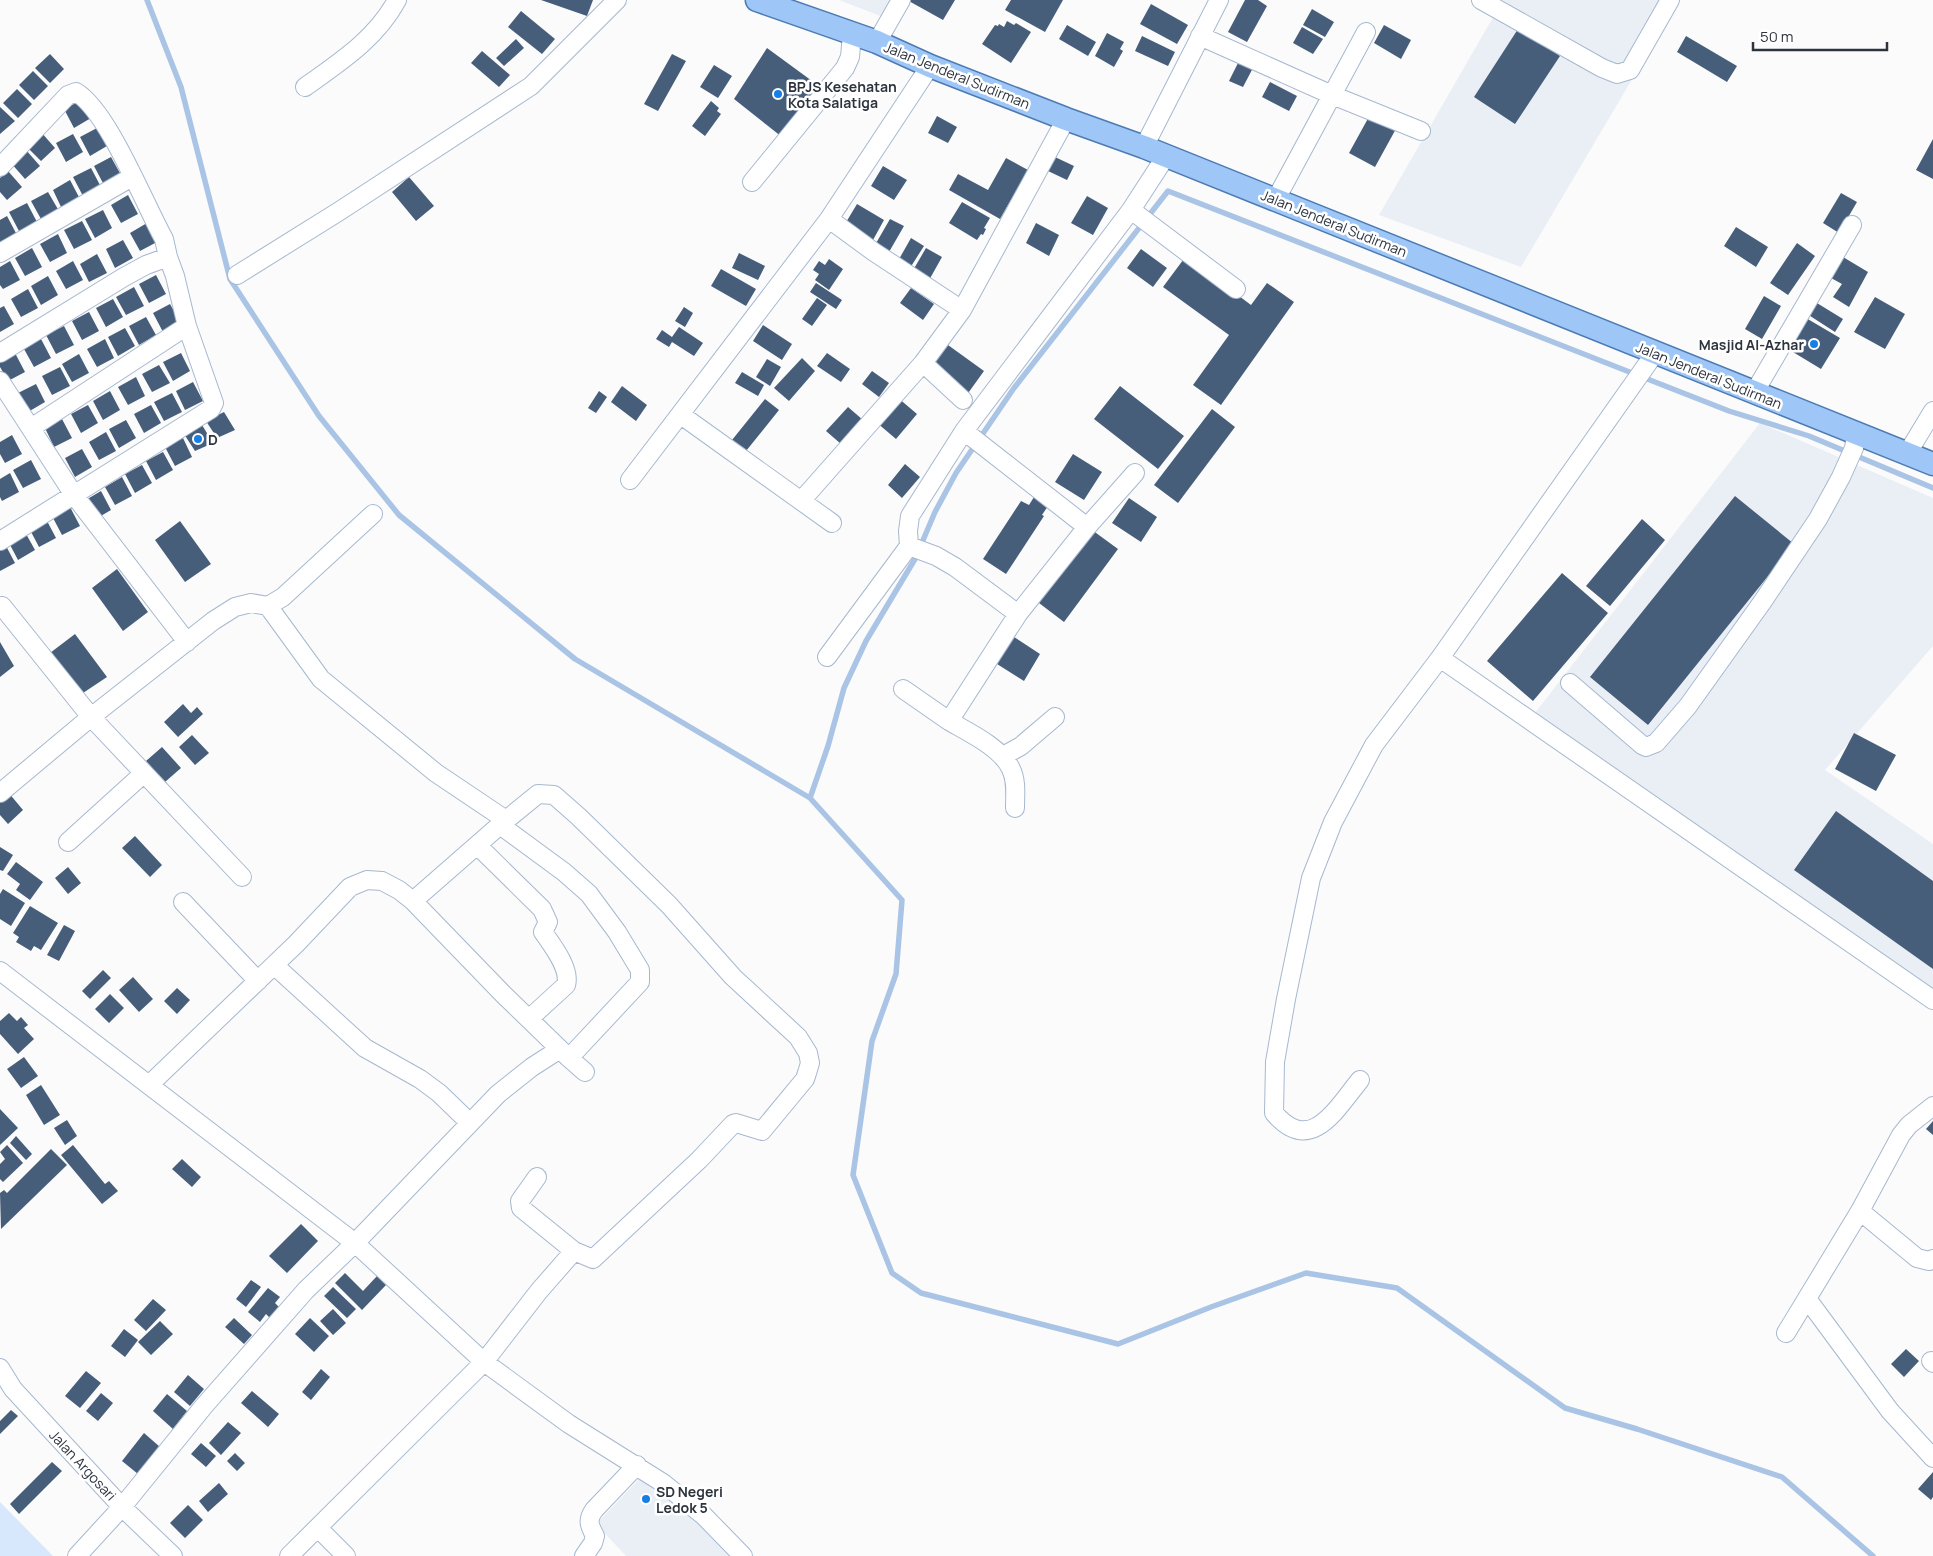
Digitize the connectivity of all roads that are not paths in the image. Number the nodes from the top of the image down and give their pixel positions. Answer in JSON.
{"nodes":[{"id":1,"x":397,"y":0,"type":"edge"},
{"id":2,"x":617,"y":0,"type":"edge"},
{"id":3,"x":757,"y":0,"type":"edge"},
{"id":4,"x":901,"y":0,"type":"edge"},
{"id":5,"x":1219,"y":0,"type":"edge"},
{"id":6,"x":1481,"y":0,"type":"edge"},
{"id":7,"x":1670,"y":0,"type":"edge"},
{"id":8,"x":1366,"y":32,"type":"dead end"},
{"id":9,"x":852,"y":34,"type":"junction"},
{"id":10,"x":1200,"y":36,"type":"junction"},
{"id":11,"x":877,"y":42,"type":"junction"},
{"id":12,"x":930,"y":66,"type":"junction"},
{"id":13,"x":305,"y":88,"type":"dead end"},
{"id":14,"x":1332,"y":95,"type":"junction"},
{"id":15,"x":1066,"y":119,"type":"junction"},
{"id":16,"x":1421,"y":131,"type":"dead end"},
{"id":17,"x":1144,"y":147,"type":"junction"},
{"id":18,"x":1166,"y":156,"type":"junction"},
{"id":19,"x":0,"y":167,"type":"edge"},
{"id":20,"x":132,"y":177,"type":"junction"},
{"id":21,"x":752,"y":182,"type":"dead end"},
{"id":22,"x":1276,"y":199,"type":"junction"},
{"id":23,"x":1136,"y":214,"type":"junction"},
{"id":24,"x":829,"y":219,"type":"junction"},
{"id":25,"x":1852,"y":224,"type":"dead end"},
{"id":26,"x":0,"y":253,"type":"edge"},
{"id":27,"x":168,"y":257,"type":"junction"},
{"id":28,"x":237,"y":276,"type":"dead end"},
{"id":29,"x":1236,"y":289,"type":"dead end"},
{"id":30,"x":962,"y":310,"type":"junction"},
{"id":31,"x":187,"y":326,"type":"junction"},
{"id":32,"x":0,"y":353,"type":"edge"},
{"id":33,"x":1652,"y":356,"type":"junction"},
{"id":34,"x":923,"y":363,"type":"junction"},
{"id":35,"x":0,"y":381,"type":"edge"},
{"id":36,"x":1754,"y":393,"type":"junction"},
{"id":37,"x":963,"y":400,"type":"dead end"},
{"id":38,"x":1933,"y":411,"type":"edge"},
{"id":39,"x":681,"y":415,"type":"junction"},
{"id":40,"x":31,"y":428,"type":"junction"},
{"id":41,"x":975,"y":440,"type":"junction"},
{"id":42,"x":1855,"y":441,"type":"junction"},
{"id":43,"x":1907,"y":454,"type":"junction"},
{"id":44,"x":1933,"y":464,"type":"edge"},
{"id":45,"x":1135,"y":473,"type":"dead end"},
{"id":46,"x":630,"y":480,"type":"dead end"},
{"id":47,"x":74,"y":495,"type":"junction"},
{"id":48,"x":802,"y":501,"type":"junction"},
{"id":49,"x":373,"y":514,"type":"dead end"},
{"id":50,"x":832,"y":523,"type":"dead end"},
{"id":51,"x":1087,"y":527,"type":"junction"},
{"id":52,"x":0,"y":541,"type":"edge"},
{"id":53,"x":913,"y":547,"type":"junction"},
{"id":54,"x":2,"y":606,"type":"dead end"},
{"id":55,"x":268,"y":606,"type":"junction"},
{"id":56,"x":1018,"y":614,"type":"junction"},
{"id":57,"x":187,"y":642,"type":"junction"},
{"id":58,"x":826,"y":657,"type":"dead end"},
{"id":59,"x":1440,"y":658,"type":"junction"},
{"id":60,"x":1570,"y":683,"type":"dead end"},
{"id":61,"x":903,"y":689,"type":"dead end"},
{"id":62,"x":91,"y":717,"type":"junction"},
{"id":63,"x":1055,"y":717,"type":"dead end"},
{"id":64,"x":949,"y":721,"type":"junction"},
{"id":65,"x":1003,"y":756,"type":"junction"},
{"id":66,"x":143,"y":774,"type":"junction"},
{"id":67,"x":0,"y":793,"type":"edge"},
{"id":68,"x":1015,"y":808,"type":"dead end"},
{"id":69,"x":503,"y":822,"type":"junction"},
{"id":70,"x":68,"y":842,"type":"dead end"},
{"id":71,"x":478,"y":844,"type":"junction"},
{"id":72,"x":242,"y":877,"type":"dead end"},
{"id":73,"x":413,"y":901,"type":"junction"},
{"id":74,"x":183,"y":902,"type":"dead end"},
{"id":75,"x":274,"y":965,"type":"junction"},
{"id":76,"x":0,"y":971,"type":"edge"},
{"id":77,"x":258,"y":981,"type":"junction"},
{"id":78,"x":1933,"y":1000,"type":"edge"},
{"id":79,"x":530,"y":1018,"type":"junction"},
{"id":80,"x":565,"y":1054,"type":"junction"},
{"id":81,"x":585,"y":1072,"type":"dead end"},
{"id":82,"x":1360,"y":1080,"type":"dead end"},
{"id":83,"x":149,"y":1084,"type":"junction"},
{"id":84,"x":1933,"y":1106,"type":"edge"},
{"id":85,"x":470,"y":1123,"type":"junction"},
{"id":86,"x":536,"y":1177,"type":"dead end"},
{"id":87,"x":1860,"y":1211,"type":"junction"},
{"id":88,"x":355,"y":1243,"type":"junction"},
{"id":89,"x":574,"y":1251,"type":"junction"},
{"id":90,"x":1933,"y":1260,"type":"edge"},
{"id":91,"x":1808,"y":1300,"type":"junction"},
{"id":92,"x":1786,"y":1333,"type":"dead end"},
{"id":93,"x":484,"y":1362,"type":"junction"},
{"id":94,"x":0,"y":1368,"type":"edge"},
{"id":95,"x":1933,"y":1458,"type":"edge"},
{"id":96,"x":637,"y":1466,"type":"junction"},
{"id":97,"x":122,"y":1507,"type":"junction"},
{"id":98,"x":318,"y":1528,"type":"junction"},
{"id":99,"x":164,"y":1553,"type":"edge"},
{"id":100,"x":77,"y":1556,"type":"edge"},
{"id":101,"x":289,"y":1556,"type":"edge"},
{"id":102,"x":346,"y":1556,"type":"edge"},
{"id":103,"x":584,"y":1556,"type":"edge"},
{"id":104,"x":743,"y":1556,"type":"edge"}],
"edges":[{"from":1,"to":13,"type":"street"},
{"from":2,"to":28,"type":"street"},
{"from":3,"to":9,"type":"main road","name":"Jalan Jenderal Sudirman"},
{"from":4,"to":11,"type":"street"},
{"from":5,"to":10,"type":"street"},
{"from":6,"to":7,"type":"street"},
{"from":8,"to":14,"type":"street"},
{"from":9,"to":11,"type":"main road","name":"Jalan Jenderal Sudirman"},
{"from":9,"to":21,"type":"street"},
{"from":10,"to":14,"type":"street"},
{"from":10,"to":17,"type":"street"},
{"from":11,"to":12,"type":"main road","name":"Jalan Jenderal Sudirman"},
{"from":12,"to":15,"type":"main road","name":"Jalan Jenderal Sudirman"},
{"from":12,"to":24,"type":"street"},
{"from":14,"to":16,"type":"street"},
{"from":14,"to":22,"type":"street"},
{"from":15,"to":17,"type":"main road","name":"Jalan Jenderal Sudirman"},
{"from":15,"to":30,"type":"street"},
{"from":17,"to":18,"type":"main road","name":"Jalan Jenderal Sudirman"},
{"from":18,"to":22,"type":"main road","name":"Jalan Jenderal Sudirman"},
{"from":18,"to":23,"type":"street"},
{"from":19,"to":20,"type":"street"},
{"from":20,"to":26,"type":"street"},
{"from":20,"to":27,"type":"street"},
{"from":22,"to":33,"type":"main road","name":"Jalan Jenderal Sudirman"},
{"from":23,"to":29,"type":"street"},
{"from":23,"to":41,"type":"street"},
{"from":24,"to":30,"type":"street"},
{"from":24,"to":39,"type":"street"},
{"from":25,"to":36,"type":"street"},
{"from":27,"to":31,"type":"street"},
{"from":27,"to":32,"type":"street"},
{"from":30,"to":34,"type":"street"},
{"from":31,"to":40,"type":"street"},
{"from":31,"to":47,"type":"street"},
{"from":33,"to":36,"type":"main road","name":"Jalan Jenderal Sudirman"},
{"from":33,"to":59,"type":"street"},
{"from":34,"to":37,"type":"street"},
{"from":34,"to":48,"type":"street"},
{"from":35,"to":40,"type":"street"},
{"from":36,"to":42,"type":"main road","name":"Jalan Jenderal Sudirman"},
{"from":38,"to":43,"type":"street"},
{"from":39,"to":46,"type":"street"},
{"from":39,"to":48,"type":"street"},
{"from":40,"to":47,"type":"street"},
{"from":41,"to":51,"type":"street"},
{"from":41,"to":53,"type":"street"},
{"from":42,"to":43,"type":"main road","name":"Jalan Jenderal Sudirman"},
{"from":42,"to":60,"type":"street"},
{"from":43,"to":44,"type":"main road","name":"Jalan Jenderal Sudirman"},
{"from":45,"to":51,"type":"street"},
{"from":47,"to":52,"type":"street"},
{"from":47,"to":57,"type":"street"},
{"from":48,"to":50,"type":"street"},
{"from":49,"to":55,"type":"street"},
{"from":51,"to":56,"type":"street"},
{"from":53,"to":56,"type":"street"},
{"from":53,"to":58,"type":"street"},
{"from":54,"to":62,"type":"street"},
{"from":55,"to":57,"type":"street"},
{"from":55,"to":69,"type":"street"},
{"from":56,"to":64,"type":"street"},
{"from":57,"to":62,"type":"street"},
{"from":59,"to":78,"type":"street"},
{"from":59,"to":82,"type":"street"},
{"from":61,"to":64,"type":"street"},
{"from":62,"to":66,"type":"street"},
{"from":62,"to":67,"type":"street"},
{"from":63,"to":65,"type":"street"},
{"from":64,"to":65,"type":"street"},
{"from":65,"to":68,"type":"street"},
{"from":66,"to":70,"type":"street"},
{"from":66,"to":72,"type":"street"},
{"from":69,"to":71,"type":"street"},
{"from":69,"to":80,"type":"street"},
{"from":69,"to":89,"type":"street"},
{"from":71,"to":73,"type":"street"},
{"from":71,"to":79,"type":"street"},
{"from":73,"to":75,"type":"street"},
{"from":73,"to":79,"type":"street"},
{"from":74,"to":77,"type":"street"},
{"from":75,"to":77,"type":"street"},
{"from":75,"to":85,"type":"street"},
{"from":76,"to":83,"type":"street"},
{"from":77,"to":83,"type":"street"},
{"from":79,"to":80,"type":"street"},
{"from":80,"to":81,"type":"street"},
{"from":80,"to":85,"type":"street"},
{"from":83,"to":88,"type":"street"},
{"from":84,"to":87,"type":"street"},
{"from":85,"to":88,"type":"street"},
{"from":86,"to":89,"type":"street"},
{"from":87,"to":90,"type":"street"},
{"from":87,"to":91,"type":"street"},
{"from":88,"to":93,"type":"street"},
{"from":88,"to":97,"type":"street"},
{"from":89,"to":93,"type":"street"},
{"from":91,"to":92,"type":"street"},
{"from":91,"to":95,"type":"street"},
{"from":93,"to":96,"type":"street"},
{"from":93,"to":98,"type":"street"},
{"from":94,"to":97,"type":"street","name":"Jalan Argosari"},
{"from":96,"to":103,"type":"street"},
{"from":96,"to":104,"type":"street"},
{"from":97,"to":99,"type":"street","name":"Jalan Argosari"},
{"from":97,"to":100,"type":"street"},
{"from":98,"to":101,"type":"street"},
{"from":98,"to":102,"type":"street"}]}
